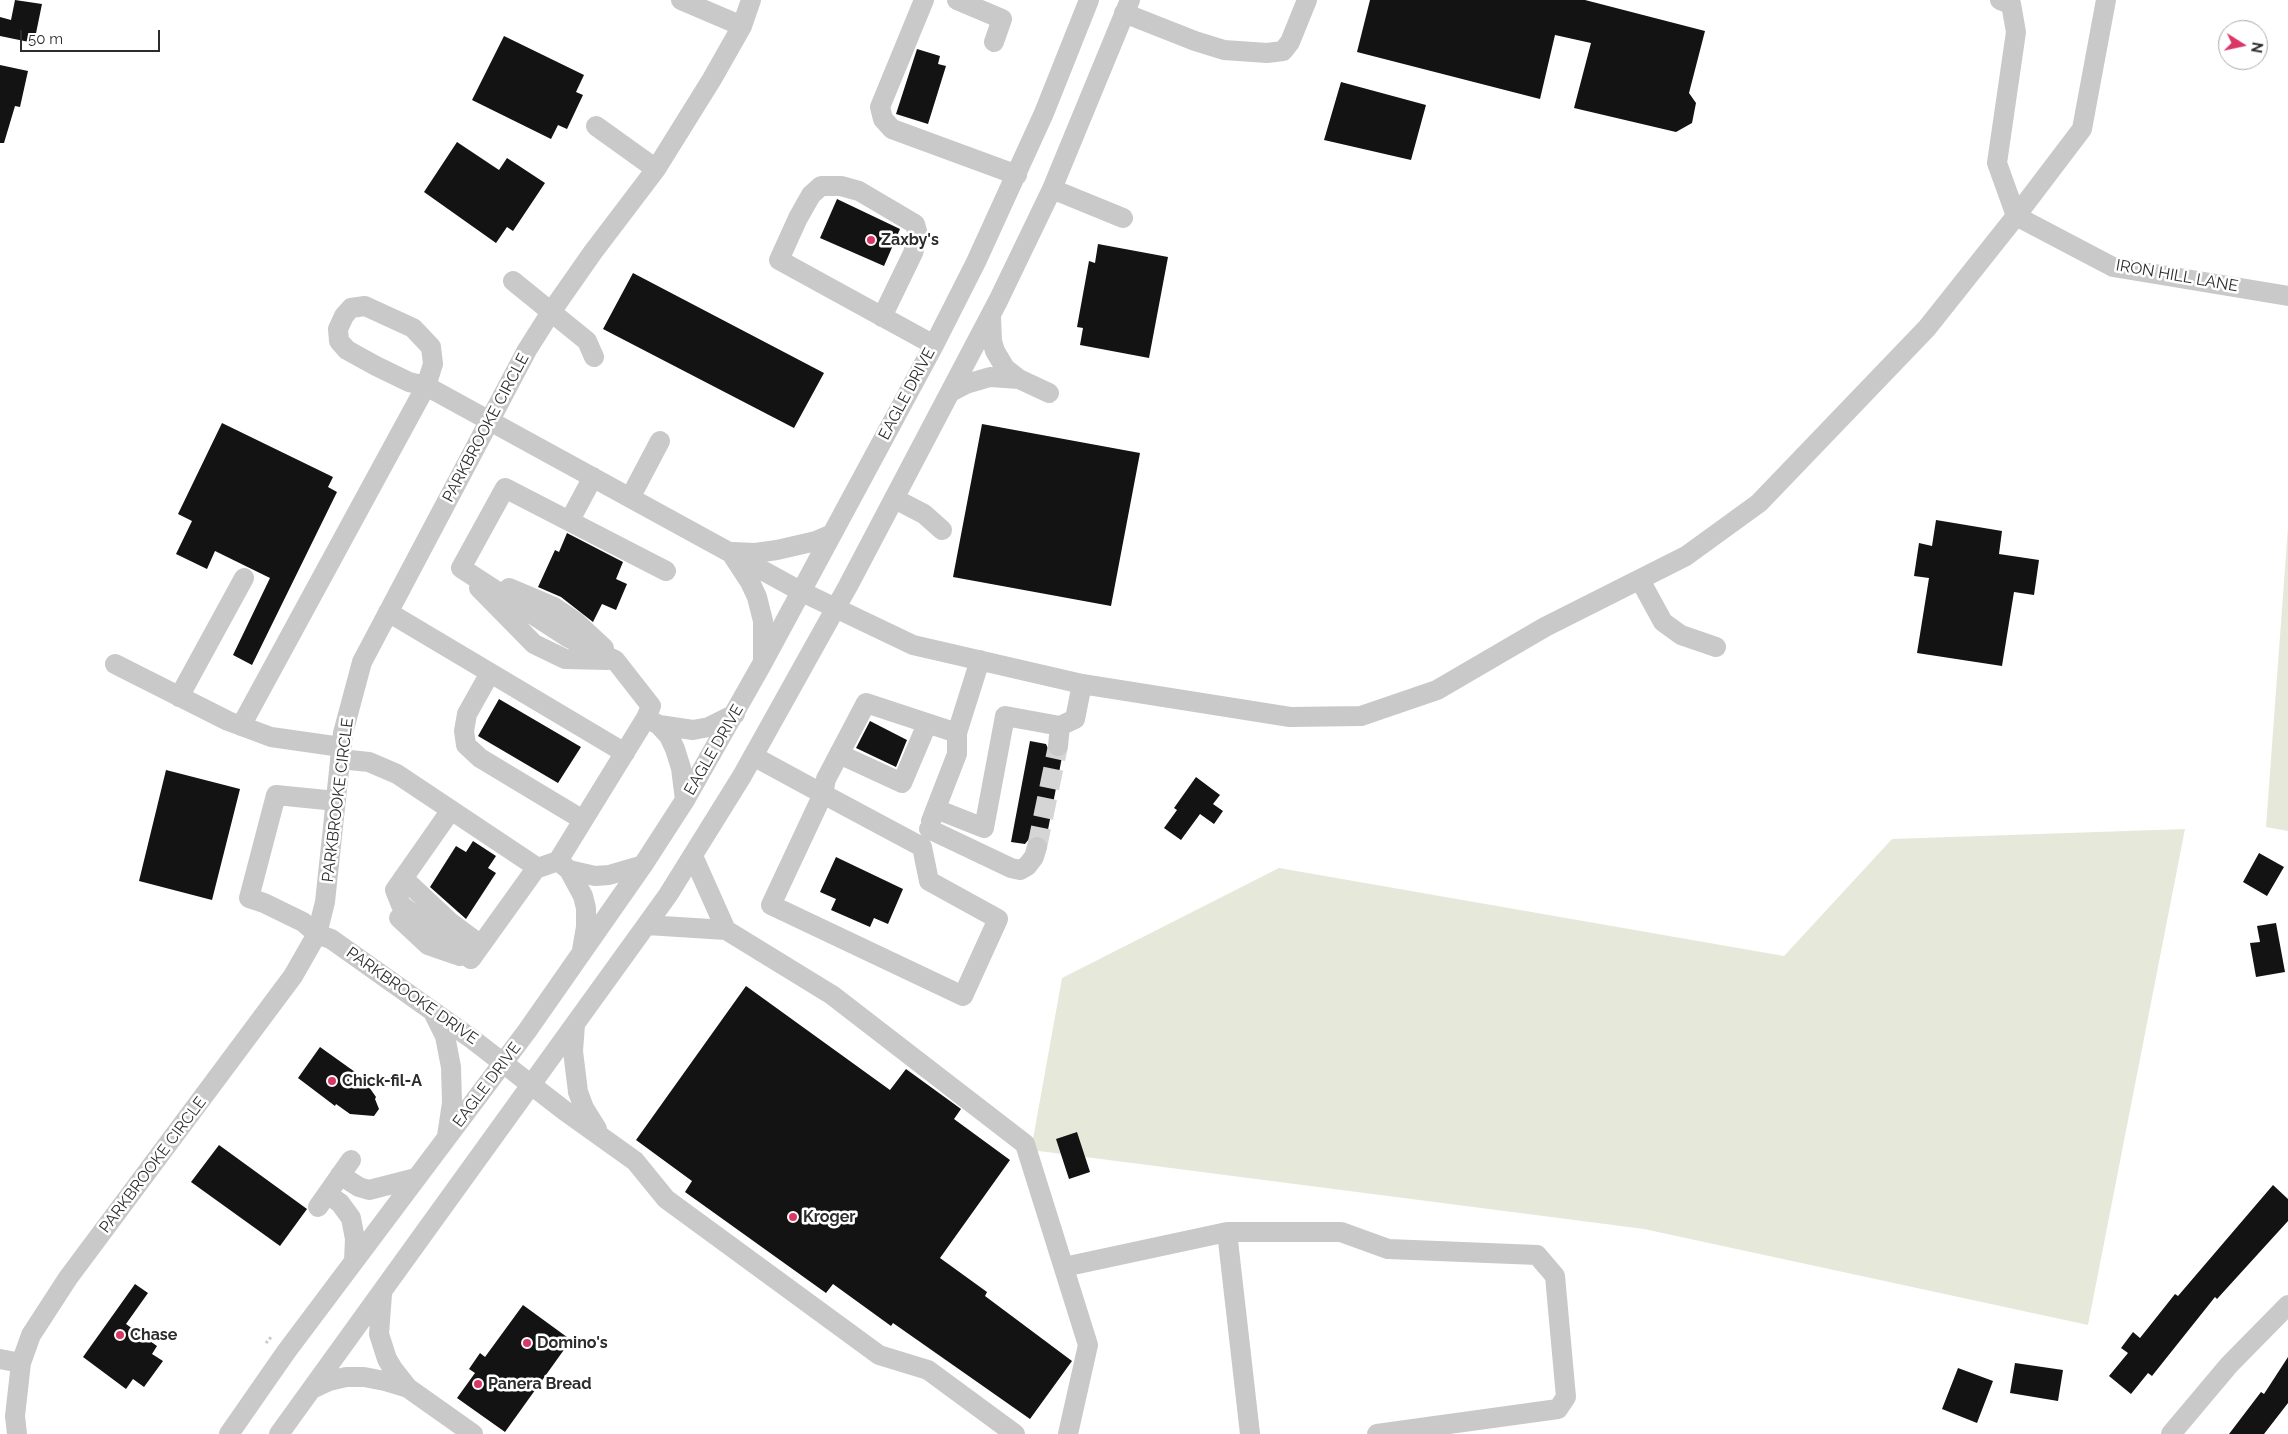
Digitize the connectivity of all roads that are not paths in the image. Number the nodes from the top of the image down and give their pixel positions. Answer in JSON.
{"nodes":[{"id":1,"x":681,"y":0,"type":"edge"},
{"id":2,"x":751,"y":0,"type":"edge"},
{"id":3,"x":924,"y":0,"type":"edge"},
{"id":4,"x":957,"y":0,"type":"edge"},
{"id":5,"x":1089,"y":0,"type":"edge"},
{"id":6,"x":1307,"y":0,"type":"edge"},
{"id":7,"x":2000,"y":0,"type":"edge"},
{"id":8,"x":2106,"y":0,"type":"edge"},
{"id":9,"x":1127,"y":7,"type":"edge"},
{"id":10,"x":742,"y":26,"type":"junction"},
{"id":11,"x":994,"y":42,"type":"dead end"},
{"id":12,"x":596,"y":126,"type":"dead end"},
{"id":13,"x":656,"y":169,"type":"junction"},
{"id":14,"x":1017,"y":175,"type":"junction"},
{"id":15,"x":1052,"y":189,"type":"junction"},
{"id":16,"x":2016,"y":216,"type":"junction"},
{"id":17,"x":1123,"y":218,"type":"dead end"},
{"id":18,"x":513,"y":281,"type":"dead end"},
{"id":19,"x":2288,"y":296,"type":"edge"},
{"id":20,"x":551,"y":312,"type":"junction"},
{"id":21,"x":991,"y":315,"type":"junction"},
{"id":22,"x":882,"y":316,"type":"junction"},
{"id":23,"x":934,"y":345,"type":"junction"},
{"id":24,"x":594,"y":357,"type":"dead end"},
{"id":25,"x":1019,"y":379,"type":"junction"},
{"id":26,"x":426,"y":386,"type":"junction"},
{"id":27,"x":951,"y":392,"type":"junction"},
{"id":28,"x":1049,"y":393,"type":"dead end"},
{"id":29,"x":490,"y":420,"type":"junction"},
{"id":30,"x":660,"y":441,"type":"dead end"},
{"id":31,"x":593,"y":477,"type":"junction"},
{"id":32,"x":630,"y":498,"type":"junction"},
{"id":33,"x":895,"y":499,"type":"junction"},
{"id":34,"x":570,"y":520,"type":"junction"},
{"id":35,"x":942,"y":530,"type":"dead end"},
{"id":36,"x":830,"y":536,"type":"junction"},
{"id":37,"x":730,"y":552,"type":"junction"},
{"id":38,"x":666,"y":571,"type":"dead end"},
{"id":39,"x":244,"y":578,"type":"dead end"},
{"id":40,"x":1640,"y":580,"type":"junction"},
{"id":41,"x":802,"y":592,"type":"junction"},
{"id":42,"x":836,"y":608,"type":"junction"},
{"id":43,"x":388,"y":612,"type":"junction"},
{"id":44,"x":1716,"y":646,"type":"dead end"},
{"id":45,"x":980,"y":660,"type":"junction"},
{"id":46,"x":114,"y":664,"type":"dead end"},
{"id":47,"x":762,"y":664,"type":"junction"},
{"id":48,"x":490,"y":673,"type":"junction"},
{"id":49,"x":1082,"y":684,"type":"junction"},
{"id":50,"x":179,"y":697,"type":"junction"},
{"id":51,"x":735,"y":714,"type":"junction"},
{"id":52,"x":652,"y":716,"type":"junction"},
{"id":53,"x":927,"y":724,"type":"junction"},
{"id":54,"x":241,"y":726,"type":"junction"},
{"id":55,"x":1060,"y":726,"type":"junction"},
{"id":56,"x":956,"y":733,"type":"junction"},
{"id":57,"x":1058,"y":746,"type":"tunnel mouth"},
{"id":58,"x":341,"y":753,"type":"junction"},
{"id":59,"x":625,"y":753,"type":"junction"},
{"id":60,"x":840,"y":754,"type":"junction"},
{"id":61,"x":753,"y":756,"type":"junction"},
{"id":62,"x":824,"y":794,"type":"junction"},
{"id":63,"x":685,"y":800,"type":"junction"},
{"id":64,"x":336,"y":801,"type":"junction"},
{"id":65,"x":936,"y":809,"type":"junction"},
{"id":66,"x":451,"y":810,"type":"junction"},
{"id":67,"x":583,"y":820,"type":"junction"},
{"id":68,"x":925,"y":838,"type":"junction"},
{"id":69,"x":1037,"y":847,"type":"tunnel mouth"},
{"id":70,"x":693,"y":856,"type":"junction"},
{"id":71,"x":643,"y":865,"type":"junction"},
{"id":72,"x":564,"y":866,"type":"junction"},
{"id":73,"x":536,"y":867,"type":"junction"},
{"id":74,"x":398,"y":884,"type":"junction"},
{"id":75,"x":647,"y":925,"type":"junction"},
{"id":76,"x":726,"y":930,"type":"junction"},
{"id":77,"x":317,"y":934,"type":"junction"},
{"id":78,"x":476,"y":952,"type":"junction"},
{"id":79,"x":582,"y":953,"type":"junction"},
{"id":80,"x":432,"y":1010,"type":"junction"},
{"id":81,"x":575,"y":1024,"type":"junction"},
{"id":82,"x":504,"y":1062,"type":"junction"},
{"id":83,"x":532,"y":1084,"type":"junction"},
{"id":84,"x":447,"y":1137,"type":"junction"},
{"id":85,"x":604,"y":1138,"type":"junction"},
{"id":86,"x":416,"y":1178,"type":"junction"},
{"id":87,"x":1227,"y":1232,"type":"junction"},
{"id":88,"x":354,"y":1261,"type":"junction"},
{"id":89,"x":1064,"y":1267,"type":"junction"},
{"id":90,"x":382,"y":1292,"type":"junction"},
{"id":91,"x":2288,"y":1305,"type":"edge"},
{"id":92,"x":0,"y":1359,"type":"edge"},
{"id":93,"x":21,"y":1363,"type":"junction"},
{"id":94,"x":408,"y":1388,"type":"junction"},
{"id":95,"x":312,"y":1389,"type":"junction"},
{"id":96,"x":17,"y":1434,"type":"edge"},
{"id":97,"x":229,"y":1434,"type":"edge"},
{"id":98,"x":279,"y":1434,"type":"edge"},
{"id":99,"x":473,"y":1434,"type":"edge"},
{"id":100,"x":1016,"y":1434,"type":"edge"},
{"id":101,"x":1068,"y":1434,"type":"edge"},
{"id":102,"x":1250,"y":1434,"type":"edge"},
{"id":103,"x":1377,"y":1434,"type":"edge"},
{"id":104,"x":2171,"y":1434,"type":"edge"}],
"edges":[{"from":1,"to":10,"type":"street"},
{"from":2,"to":10,"type":"street","name":"PARKBROOKE CIRCLE"},
{"from":3,"to":14,"type":"street"},
{"from":4,"to":11,"type":"street"},
{"from":5,"to":14,"type":"street","name":"EAGLE DRIVE"},
{"from":6,"to":9,"type":"street"},
{"from":7,"to":16,"type":"street"},
{"from":8,"to":16,"type":"street"},
{"from":9,"to":15,"type":"street"},
{"from":10,"to":13,"type":"street","name":"PARKBROOKE CIRCLE"},
{"from":12,"to":13,"type":"street"},
{"from":13,"to":20,"type":"street","name":"PARKBROOKE CIRCLE"},
{"from":14,"to":23,"type":"street","name":"EAGLE DRIVE"},
{"from":15,"to":17,"type":"street"},
{"from":15,"to":21,"type":"street"},
{"from":16,"to":19,"type":"street","name":"IRON HILL LANE"},
{"from":16,"to":40,"type":"street"},
{"from":18,"to":20,"type":"street"},
{"from":20,"to":24,"type":"street"},
{"from":20,"to":29,"type":"street","name":"PARKBROOKE CIRCLE"},
{"from":21,"to":25,"type":"street"},
{"from":21,"to":27,"type":"street"},
{"from":22,"to":22,"type":"street"},
{"from":22,"to":23,"type":"street"},
{"from":23,"to":36,"type":"street","name":"EAGLE DRIVE"},
{"from":25,"to":27,"type":"street"},
{"from":25,"to":28,"type":"street"},
{"from":26,"to":26,"type":"street"},
{"from":26,"to":29,"type":"street"},
{"from":26,"to":54,"type":"street"},
{"from":27,"to":33,"type":"street"},
{"from":29,"to":31,"type":"street"},
{"from":29,"to":43,"type":"street","name":"PARKBROOKE CIRCLE"},
{"from":30,"to":32,"type":"street"},
{"from":31,"to":32,"type":"street"},
{"from":31,"to":34,"type":"street"},
{"from":32,"to":37,"type":"street"},
{"from":33,"to":35,"type":"street"},
{"from":33,"to":42,"type":"street"},
{"from":34,"to":38,"type":"street"},
{"from":34,"to":52,"type":"street"},
{"from":36,"to":37,"type":"street"},
{"from":36,"to":41,"type":"street","name":"EAGLE DRIVE"},
{"from":37,"to":41,"type":"street"},
{"from":37,"to":47,"type":"street"},
{"from":39,"to":50,"type":"street"},
{"from":40,"to":44,"type":"street"},
{"from":40,"to":49,"type":"street"},
{"from":41,"to":42,"type":"street"},
{"from":41,"to":47,"type":"street","name":"EAGLE DRIVE"},
{"from":42,"to":45,"type":"street"},
{"from":42,"to":61,"type":"street"},
{"from":43,"to":48,"type":"street"},
{"from":43,"to":58,"type":"street","name":"PARKBROOKE CIRCLE"},
{"from":45,"to":49,"type":"street"},
{"from":45,"to":56,"type":"street"},
{"from":46,"to":50,"type":"street"},
{"from":47,"to":51,"type":"street","name":"EAGLE DRIVE"},
{"from":48,"to":59,"type":"street"},
{"from":48,"to":67,"type":"street"},
{"from":49,"to":55,"type":"street"},
{"from":50,"to":54,"type":"street"},
{"from":51,"to":52,"type":"street"},
{"from":51,"to":63,"type":"street","name":"EAGLE DRIVE"},
{"from":52,"to":59,"type":"street"},
{"from":52,"to":63,"type":"street"},
{"from":53,"to":56,"type":"street"},
{"from":53,"to":60,"type":"street"},
{"from":53,"to":60,"type":"street"},
{"from":54,"to":58,"type":"street"},
{"from":55,"to":57,"type":"street"},
{"from":55,"to":65,"type":"street"},
{"from":56,"to":65,"type":"street"},
{"from":58,"to":64,"type":"street","name":"PARKBROOKE CIRCLE"},
{"from":58,"to":66,"type":"street"},
{"from":59,"to":67,"type":"street"},
{"from":60,"to":62,"type":"street"},
{"from":61,"to":62,"type":"street"},
{"from":61,"to":70,"type":"street"},
{"from":62,"to":68,"type":"street"},
{"from":62,"to":68,"type":"street"},
{"from":63,"to":71,"type":"street","name":"EAGLE DRIVE"},
{"from":64,"to":77,"type":"street","name":"PARKBROOKE CIRCLE"},
{"from":64,"to":77,"type":"street","name":"PARKBROOKE DRIVE"},
{"from":65,"to":68,"type":"street"},
{"from":66,"to":73,"type":"street"},
{"from":66,"to":74,"type":"street"},
{"from":67,"to":72,"type":"street"},
{"from":68,"to":69,"type":"street"},
{"from":70,"to":75,"type":"street"},
{"from":70,"to":76,"type":"street"},
{"from":71,"to":72,"type":"street"},
{"from":71,"to":79,"type":"street","name":"EAGLE DRIVE"},
{"from":72,"to":73,"type":"street"},
{"from":72,"to":79,"type":"street"},
{"from":73,"to":78,"type":"street"},
{"from":74,"to":78,"type":"street"},
{"from":74,"to":78,"type":"street"},
{"from":75,"to":76,"type":"street"},
{"from":75,"to":81,"type":"street"},
{"from":76,"to":89,"type":"street"},
{"from":77,"to":80,"type":"street","name":"PARKBROOKE DRIVE"},
{"from":77,"to":93,"type":"street","name":"PARKBROOKE CIRCLE"},
{"from":79,"to":82,"type":"street","name":"EAGLE DRIVE"},
{"from":80,"to":82,"type":"street","name":"PARKBROOKE DRIVE"},
{"from":80,"to":84,"type":"street"},
{"from":81,"to":83,"type":"street"},
{"from":81,"to":85,"type":"street"},
{"from":82,"to":83,"type":"street","name":"PARKBROOKE DRIVE"},
{"from":82,"to":84,"type":"street","name":"EAGLE DRIVE"},
{"from":83,"to":85,"type":"street","name":"PARKBROOKE DRIVE"},
{"from":83,"to":90,"type":"street"},
{"from":84,"to":86,"type":"street","name":"EAGLE DRIVE"},
{"from":85,"to":100,"type":"street","name":"PARKBROOKE DRIVE"},
{"from":86,"to":88,"type":"street","name":"EAGLE DRIVE"},
{"from":86,"to":88,"type":"street"},
{"from":87,"to":89,"type":"street"},
{"from":87,"to":102,"type":"street"},
{"from":87,"to":103,"type":"street"},
{"from":88,"to":97,"type":"street","name":"EAGLE DRIVE"},
{"from":89,"to":101,"type":"street"},
{"from":90,"to":94,"type":"street"},
{"from":90,"to":95,"type":"street"},
{"from":91,"to":104,"type":"street"},
{"from":92,"to":93,"type":"street"},
{"from":93,"to":96,"type":"street","name":"PARKBROOKE CIRCLE"},
{"from":94,"to":95,"type":"street"},
{"from":94,"to":99,"type":"street"},
{"from":95,"to":98,"type":"street"}]}
